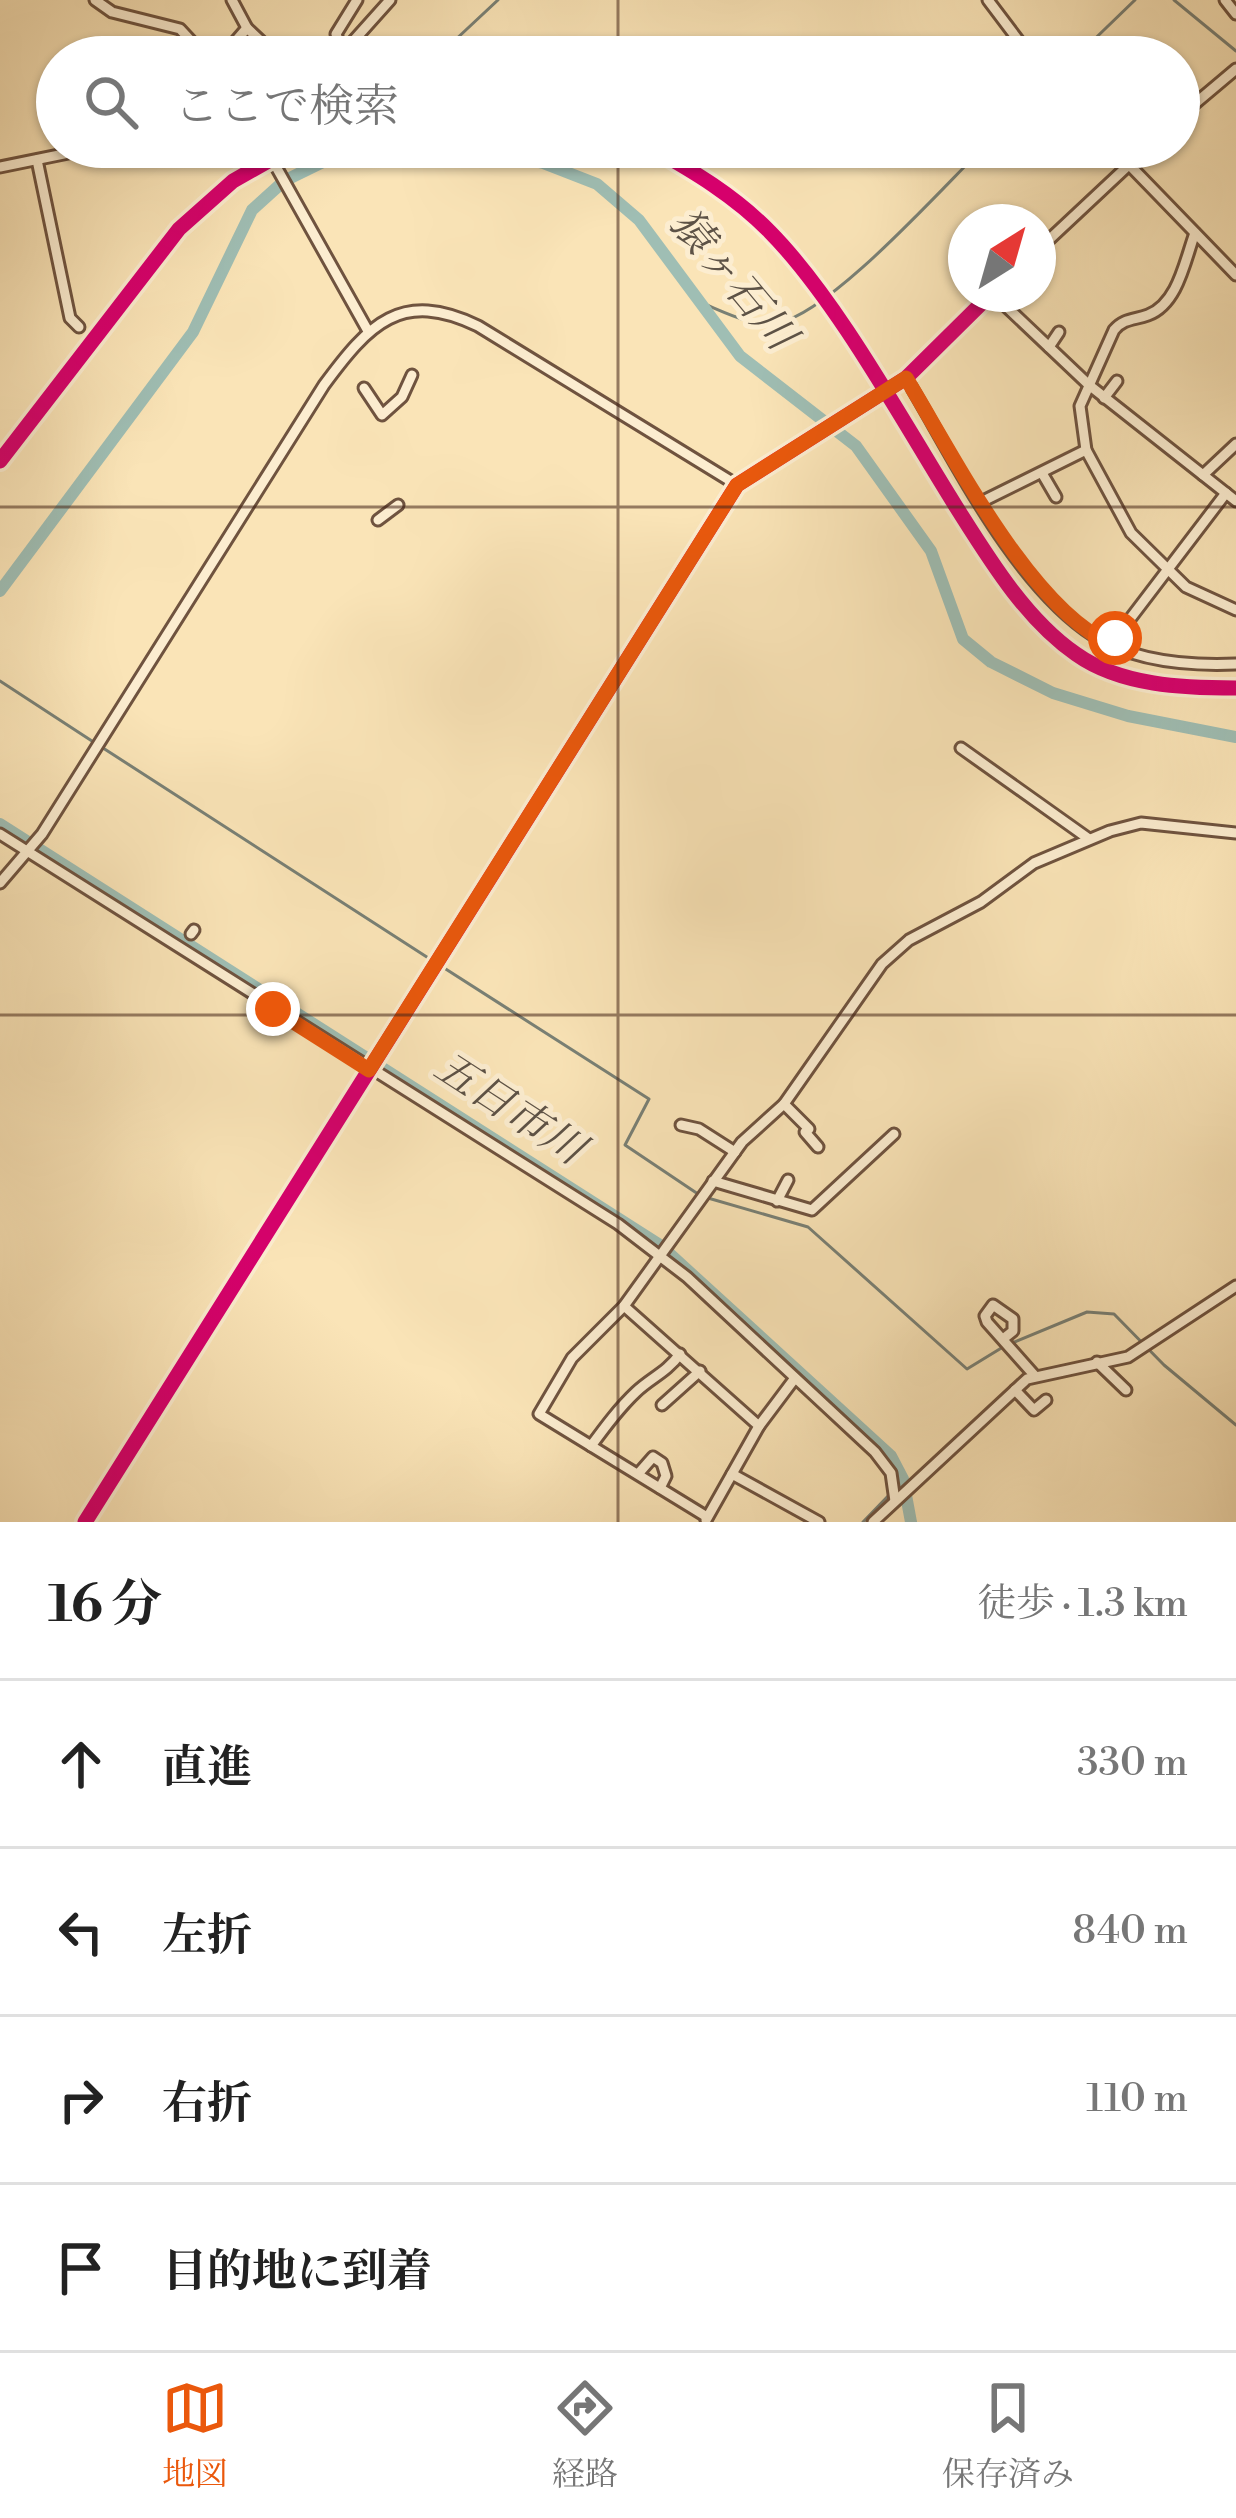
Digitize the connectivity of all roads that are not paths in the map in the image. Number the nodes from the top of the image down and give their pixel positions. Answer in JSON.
{"nodes":[{"id":1,"x":95,"y":0,"type":"edge"},
{"id":2,"x":232,"y":0,"type":"edge"},
{"id":3,"x":357,"y":0,"type":"edge"},
{"id":4,"x":390,"y":0,"type":"edge"},
{"id":5,"x":988,"y":0,"type":"edge"},
{"id":6,"x":1225,"y":0,"type":"edge"},
{"id":7,"x":1236,"y":14,"type":"edge"},
{"id":8,"x":247,"y":28,"type":"junction"},
{"id":9,"x":186,"y":36,"type":"edge"},
{"id":10,"x":240,"y":36,"type":"edge"},
{"id":11,"x":258,"y":36,"type":"edge"},
{"id":12,"x":337,"y":36,"type":"edge"},
{"id":13,"x":359,"y":36,"type":"edge"},
{"id":14,"x":1015,"y":36,"type":"edge"},
{"id":15,"x":1236,"y":68,"type":"edge"},
{"id":16,"x":1200,"y":99,"type":"edge"},
{"id":17,"x":36,"y":160,"type":"edge"},
{"id":18,"x":0,"y":167,"type":"edge"},
{"id":19,"x":39,"y":168,"type":"edge"},
{"id":20,"x":277,"y":168,"type":"edge"},
{"id":21,"x":1127,"y":168,"type":"edge"},
{"id":22,"x":1133,"y":168,"type":"edge"},
{"id":23,"x":1056,"y":233,"type":"edge"},
{"id":24,"x":1195,"y":233,"type":"junction"},
{"id":25,"x":1236,"y":275,"type":"edge"},
{"id":26,"x":974,"y":312,"type":"edge"},
{"id":27,"x":1011,"y":312,"type":"edge"},
{"id":28,"x":79,"y":327,"type":"dead end"},
{"id":29,"x":368,"y":331,"type":"junction"},
{"id":30,"x":1059,"y":332,"type":"dead end"},
{"id":31,"x":1048,"y":347,"type":"junction"},
{"id":32,"x":412,"y":375,"type":"dead end"},
{"id":33,"x":906,"y":378,"type":"junction"},
{"id":34,"x":1118,"y":381,"type":"dead end"},
{"id":35,"x":1089,"y":385,"type":"junction"},
{"id":36,"x":364,"y":388,"type":"dead end"},
{"id":37,"x":1104,"y":398,"type":"junction"},
{"id":38,"x":1236,"y":444,"type":"edge"},
{"id":39,"x":1086,"y":450,"type":"junction"},
{"id":40,"x":1046,"y":467,"type":"junction"},
{"id":41,"x":1203,"y":475,"type":"junction"},
{"id":42,"x":737,"y":485,"type":"junction"},
{"id":43,"x":1226,"y":494,"type":"junction"},
{"id":44,"x":1056,"y":496,"type":"dead end"},
{"id":45,"x":1236,"y":501,"type":"edge"},
{"id":46,"x":981,"y":502,"type":"junction"},
{"id":47,"x":398,"y":505,"type":"dead end"},
{"id":48,"x":378,"y":520,"type":"dead end"},
{"id":49,"x":1167,"y":571,"type":"junction"},
{"id":50,"x":1236,"y":610,"type":"edge"},
{"id":51,"x":1111,"y":644,"type":"junction"},
{"id":52,"x":1236,"y":664,"type":"edge"},
{"id":53,"x":961,"y":748,"type":"dead end"},
{"id":54,"x":1236,"y":832,"type":"edge"},
{"id":55,"x":0,"y":834,"type":"edge"},
{"id":56,"x":1089,"y":840,"type":"junction"},
{"id":57,"x":31,"y":851,"type":"junction"},
{"id":58,"x":0,"y":884,"type":"edge"},
{"id":59,"x":369,"y":1069,"type":"junction"},
{"id":60,"x":784,"y":1104,"type":"junction"},
{"id":61,"x":681,"y":1125,"type":"dead end"},
{"id":62,"x":894,"y":1134,"type":"dead end"},
{"id":63,"x":818,"y":1147,"type":"dead end"},
{"id":64,"x":735,"y":1152,"type":"junction"},
{"id":65,"x":788,"y":1180,"type":"dead end"},
{"id":66,"x":713,"y":1181,"type":"junction"},
{"id":67,"x":777,"y":1201,"type":"junction"},
{"id":68,"x":660,"y":1254,"type":"junction"},
{"id":69,"x":1236,"y":1286,"type":"edge"},
{"id":70,"x":624,"y":1306,"type":"junction"},
{"id":71,"x":1003,"y":1339,"type":"dead end"},
{"id":72,"x":680,"y":1354,"type":"junction"},
{"id":73,"x":1096,"y":1362,"type":"junction"},
{"id":74,"x":700,"y":1371,"type":"junction"},
{"id":75,"x":1036,"y":1376,"type":"junction"},
{"id":76,"x":795,"y":1378,"type":"junction"},
{"id":77,"x":1015,"y":1390,"type":"junction"},
{"id":78,"x":1126,"y":1390,"type":"dead end"},
{"id":79,"x":1046,"y":1400,"type":"dead end"},
{"id":80,"x":662,"y":1405,"type":"dead end"},
{"id":81,"x":759,"y":1426,"type":"junction"},
{"id":82,"x":591,"y":1445,"type":"junction"},
{"id":83,"x":638,"y":1474,"type":"junction"},
{"id":84,"x":732,"y":1474,"type":"junction"},
{"id":85,"x":660,"y":1488,"type":"junction"},
{"id":86,"x":897,"y":1500,"type":"junction"},
{"id":87,"x":706,"y":1520,"type":"edge"},
{"id":88,"x":85,"y":1522,"type":"edge"},
{"id":89,"x":819,"y":1522,"type":"edge"},
{"id":90,"x":873,"y":1522,"type":"edge"}],
"edges":[{"from":1,"to":9,"type":"street"},
{"from":2,"to":8,"type":"street"},
{"from":3,"to":12,"type":"street"},
{"from":4,"to":13,"type":"street"},
{"from":5,"to":14,"type":"street"},
{"from":6,"to":7,"type":"street"},
{"from":8,"to":10,"type":"street"},
{"from":8,"to":11,"type":"street"},
{"from":15,"to":16,"type":"street"},
{"from":17,"to":18,"type":"street"},
{"from":19,"to":28,"type":"street"},
{"from":20,"to":29,"type":"street"},
{"from":21,"to":23,"type":"street"},
{"from":22,"to":24,"type":"street"},
{"from":24,"to":25,"type":"street"},
{"from":24,"to":35,"type":"street"},
{"from":26,"to":33,"type":"street"},
{"from":27,"to":31,"type":"street"},
{"from":29,"to":42,"type":"street"},
{"from":29,"to":57,"type":"street"},
{"from":30,"to":31,"type":"street"},
{"from":31,"to":35,"type":"street"},
{"from":32,"to":36,"type":"street"},
{"from":33,"to":42,"type":"street"},
{"from":33,"to":46,"type":"street"},
{"from":34,"to":37,"type":"street"},
{"from":35,"to":37,"type":"street"},
{"from":35,"to":39,"type":"street"},
{"from":37,"to":41,"type":"street"},
{"from":38,"to":41,"type":"street"},
{"from":39,"to":40,"type":"street"},
{"from":39,"to":49,"type":"street"},
{"from":40,"to":44,"type":"street"},
{"from":40,"to":46,"type":"street"},
{"from":41,"to":43,"type":"street"},
{"from":42,"to":59,"type":"street"},
{"from":43,"to":45,"type":"street"},
{"from":43,"to":49,"type":"street"},
{"from":46,"to":51,"type":"street"},
{"from":47,"to":48,"type":"street"},
{"from":49,"to":50,"type":"street"},
{"from":49,"to":51,"type":"street"},
{"from":51,"to":52,"type":"street"},
{"from":53,"to":56,"type":"street"},
{"from":54,"to":56,"type":"street"},
{"from":55,"to":57,"type":"street"},
{"from":56,"to":60,"type":"street"},
{"from":57,"to":58,"type":"street"},
{"from":57,"to":59,"type":"street"},
{"from":59,"to":68,"type":"street"},
{"from":59,"to":88,"type":"street"},
{"from":60,"to":63,"type":"street"},
{"from":60,"to":64,"type":"street"},
{"from":61,"to":64,"type":"street"},
{"from":62,"to":67,"type":"street"},
{"from":64,"to":66,"type":"street"},
{"from":65,"to":67,"type":"street"},
{"from":66,"to":67,"type":"street"},
{"from":66,"to":68,"type":"street"},
{"from":68,"to":70,"type":"street"},
{"from":68,"to":76,"type":"street"},
{"from":69,"to":73,"type":"street"},
{"from":70,"to":72,"type":"street"},
{"from":70,"to":82,"type":"street"},
{"from":71,"to":75,"type":"street"},
{"from":72,"to":74,"type":"street"},
{"from":72,"to":82,"type":"street"},
{"from":73,"to":75,"type":"street"},
{"from":73,"to":78,"type":"street"},
{"from":74,"to":80,"type":"street"},
{"from":74,"to":81,"type":"street"},
{"from":75,"to":77,"type":"street"},
{"from":76,"to":81,"type":"street"},
{"from":76,"to":86,"type":"street"},
{"from":77,"to":79,"type":"street"},
{"from":77,"to":86,"type":"street"},
{"from":81,"to":84,"type":"street"},
{"from":82,"to":83,"type":"street"},
{"from":83,"to":85,"type":"street"},
{"from":83,"to":85,"type":"street"},
{"from":84,"to":87,"type":"street"},
{"from":84,"to":89,"type":"street"},
{"from":85,"to":87,"type":"street"},
{"from":86,"to":90,"type":"street"}]}
